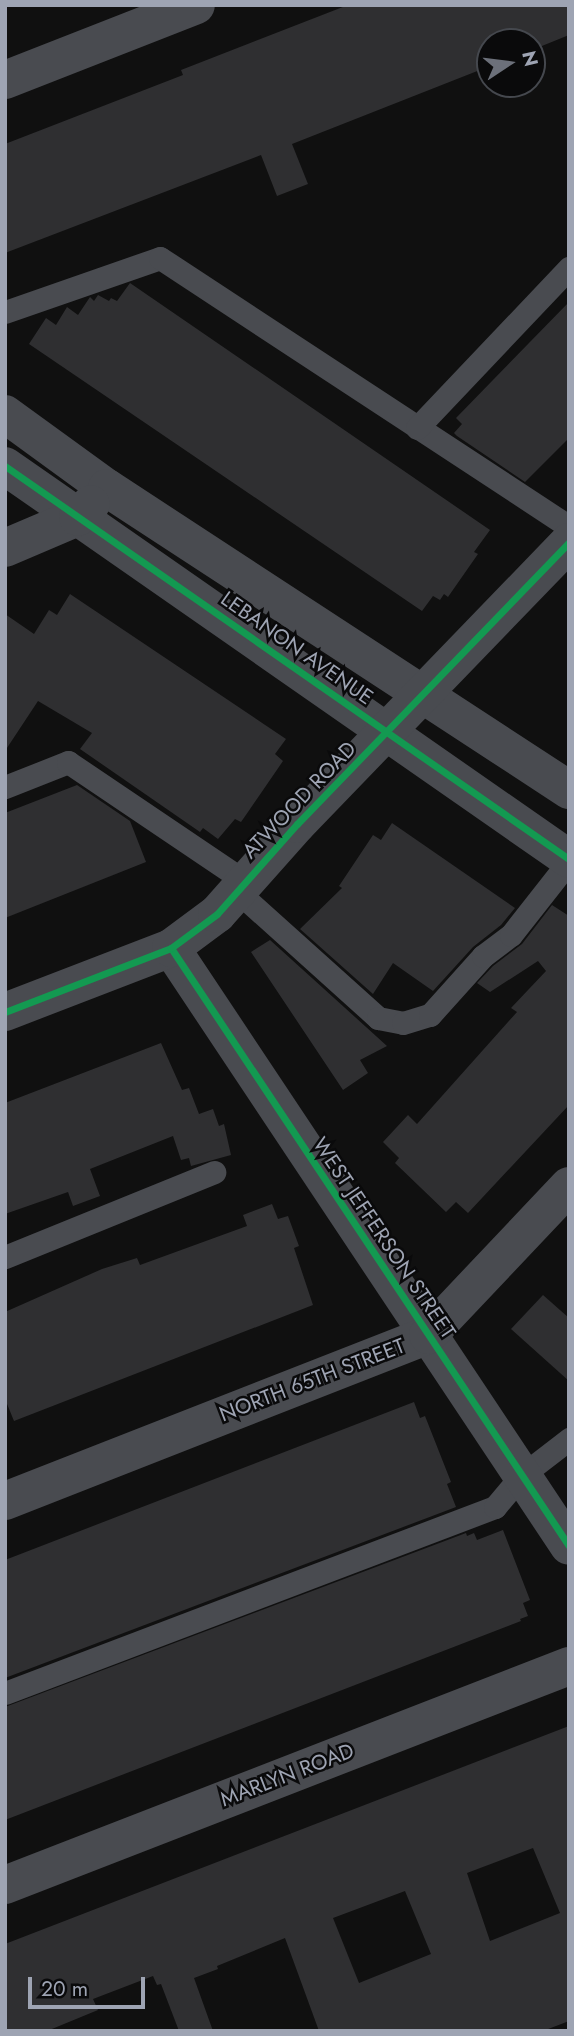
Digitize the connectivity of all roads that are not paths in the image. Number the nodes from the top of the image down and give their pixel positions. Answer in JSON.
{"nodes":[{"id":1,"x":196,"y":5,"type":"edge"},
{"id":2,"x":5,"y":80,"type":"edge"},
{"id":3,"x":569,"y":268,"type":"edge"},
{"id":4,"x":5,"y":312,"type":"edge"},
{"id":5,"x":5,"y":414,"type":"edge"},
{"id":6,"x":417,"y":428,"type":"junction"},
{"id":7,"x":5,"y":466,"type":"edge"},
{"id":8,"x":107,"y":488,"type":"junction"},
{"id":9,"x":78,"y":517,"type":"junction"},
{"id":10,"x":569,"y":527,"type":"edge"},
{"id":11,"x":569,"y":542,"type":"edge"},
{"id":12,"x":5,"y":548,"type":"edge"},
{"id":13,"x":423,"y":692,"type":"junction"},
{"id":14,"x":388,"y":733,"type":"junction"},
{"id":15,"x":5,"y":787,"type":"edge"},
{"id":16,"x":569,"y":790,"type":"edge"},
{"id":17,"x":569,"y":860,"type":"edge"},
{"id":18,"x":242,"y":886,"type":"junction"},
{"id":19,"x":171,"y":948,"type":"junction"},
{"id":20,"x":5,"y":1012,"type":"edge"},
{"id":21,"x":214,"y":1172,"type":"dead end"},
{"id":22,"x":569,"y":1186,"type":"edge"},
{"id":23,"x":5,"y":1257,"type":"edge"},
{"id":24,"x":428,"y":1335,"type":"junction"},
{"id":25,"x":569,"y":1439,"type":"edge"},
{"id":26,"x":521,"y":1476,"type":"junction"},
{"id":27,"x":5,"y":1501,"type":"edge"},
{"id":28,"x":569,"y":1546,"type":"edge"},
{"id":29,"x":569,"y":1666,"type":"edge"},
{"id":30,"x":5,"y":1693,"type":"edge"},
{"id":31,"x":5,"y":1885,"type":"edge"}],
"edges":[{"from":1,"to":2,"type":"street"},
{"from":3,"to":6,"type":"lane"},
{"from":4,"to":6,"type":"lane"},
{"from":5,"to":8,"type":"street","name":"LEBANON AVENUE"},
{"from":6,"to":10,"type":"lane"},
{"from":7,"to":9,"type":"street","name":"LEBANON AVENUE"},
{"from":8,"to":9,"type":"street"},
{"from":8,"to":13,"type":"street","name":"LEBANON AVENUE"},
{"from":9,"to":12,"type":"street"},
{"from":9,"to":14,"type":"street","name":"LEBANON AVENUE"},
{"from":11,"to":13,"type":"street","name":"ATWOOD ROAD"},
{"from":13,"to":14,"type":"street","name":"ATWOOD ROAD"},
{"from":13,"to":16,"type":"street","name":"LEBANON AVENUE"},
{"from":14,"to":17,"type":"street","name":"LEBANON AVENUE"},
{"from":14,"to":18,"type":"street","name":"ATWOOD ROAD"},
{"from":15,"to":18,"type":"lane"},
{"from":17,"to":18,"type":"lane"},
{"from":18,"to":19,"type":"street","name":"ATWOOD ROAD"},
{"from":19,"to":20,"type":"street","name":"ATWOOD ROAD"},
{"from":19,"to":24,"type":"street","name":"WEST JEFFERSON STREET"},
{"from":21,"to":23,"type":"lane"},
{"from":22,"to":24,"type":"street","name":"NORTH 65TH STREET"},
{"from":24,"to":26,"type":"street","name":"WEST JEFFERSON STREET"},
{"from":24,"to":27,"type":"street","name":"NORTH 65TH STREET"},
{"from":25,"to":26,"type":"lane"},
{"from":26,"to":28,"type":"street","name":"WEST JEFFERSON STREET"},
{"from":26,"to":30,"type":"lane"},
{"from":29,"to":31,"type":"street","name":"MARLYN ROAD"}]}
